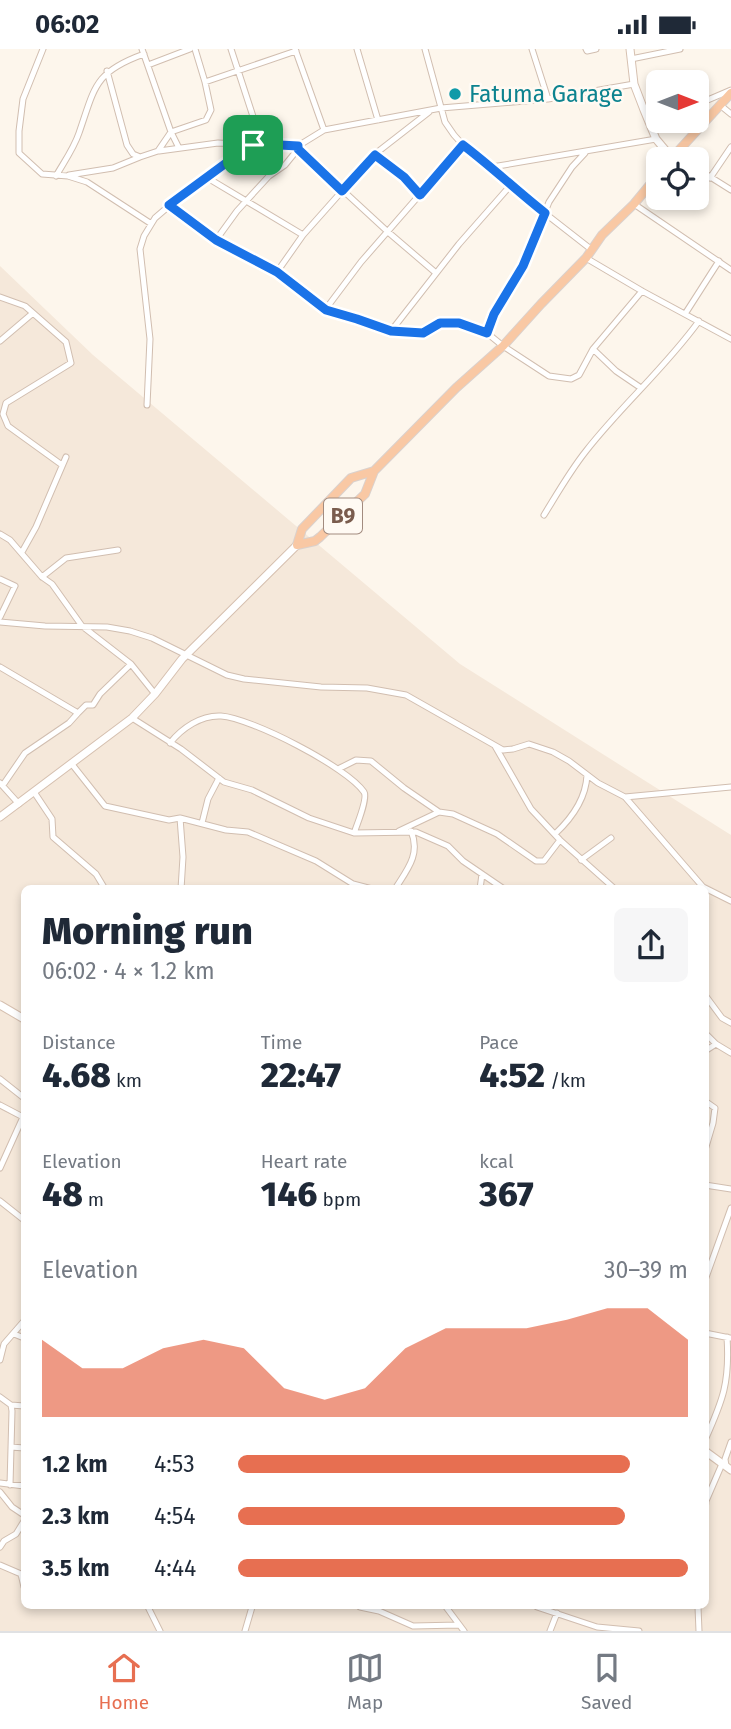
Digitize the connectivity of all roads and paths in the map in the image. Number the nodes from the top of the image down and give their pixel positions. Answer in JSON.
{"nodes":[{"id":1,"x":43,"y":49,"type":"edge"},
{"id":2,"x":192,"y":49,"type":"edge"},
{"id":3,"x":231,"y":49,"type":"edge"},
{"id":4,"x":357,"y":49,"type":"edge"},
{"id":5,"x":425,"y":49,"type":"edge"},
{"id":6,"x":532,"y":49,"type":"edge"},
{"id":7,"x":586,"y":49,"type":"edge"},
{"id":8,"x":596,"y":49,"type":"edge"},
{"id":9,"x":629,"y":49,"type":"edge"},
{"id":10,"x":296,"y":50,"type":"edge"},
{"id":11,"x":676,"y":50,"type":"edge"},
{"id":12,"x":143,"y":52,"type":"edge"},
{"id":13,"x":631,"y":59,"type":"junction"},
{"id":14,"x":148,"y":65,"type":"junction"},
{"id":15,"x":238,"y":70,"type":"junction"},
{"id":16,"x":107,"y":71,"type":"junction"},
{"id":17,"x":205,"y":82,"type":"junction"},
{"id":18,"x":634,"y":84,"type":"junction"},
{"id":19,"x":731,"y":91,"type":"edge"},
{"id":20,"x":548,"y":99,"type":"junction"},
{"id":21,"x":709,"y":100,"type":"edge"},
{"id":22,"x":720,"y":105,"type":"junction"},
{"id":23,"x":441,"y":108,"type":"junction"},
{"id":24,"x":431,"y":110,"type":"junction"},
{"id":25,"x":731,"y":114,"type":"edge"},
{"id":26,"x":646,"y":115,"type":"edge"},
{"id":27,"x":378,"y":120,"type":"junction"},
{"id":28,"x":324,"y":130,"type":"junction"},
{"id":29,"x":171,"y":132,"type":"junction"},
{"id":30,"x":653,"y":133,"type":"edge"},
{"id":31,"x":656,"y":139,"type":"junction"},
{"id":32,"x":262,"y":144,"type":"junction"},
{"id":33,"x":253,"y":145,"type":"junction"},
{"id":34,"x":463,"y":145,"type":"junction"},
{"id":35,"x":298,"y":147,"type":"junction"},
{"id":36,"x":664,"y":147,"type":"edge"},
{"id":37,"x":682,"y":147,"type":"edge"},
{"id":38,"x":731,"y":147,"type":"edge"},
{"id":39,"x":179,"y":148,"type":"junction"},
{"id":40,"x":158,"y":151,"type":"junction"},
{"id":41,"x":585,"y":152,"type":"junction"},
{"id":42,"x":375,"y":155,"type":"junction"},
{"id":43,"x":140,"y":157,"type":"junction"},
{"id":44,"x":492,"y":167,"type":"junction"},
{"id":45,"x":56,"y":176,"type":"junction"},
{"id":46,"x":68,"y":176,"type":"junction"},
{"id":47,"x":206,"y":177,"type":"junction"},
{"id":48,"x":710,"y":178,"type":"joint"},
{"id":49,"x":510,"y":186,"type":"junction"},
{"id":50,"x":646,"y":190,"type":"edge"},
{"id":51,"x":342,"y":191,"type":"junction"},
{"id":52,"x":731,"y":191,"type":"edge"},
{"id":53,"x":420,"y":195,"type":"junction"},
{"id":54,"x":248,"y":200,"type":"junction"},
{"id":55,"x":634,"y":204,"type":"junction"},
{"id":56,"x":169,"y":205,"type":"junction"},
{"id":57,"x":545,"y":213,"type":"junction"},
{"id":58,"x":150,"y":223,"type":"junction"},
{"id":59,"x":387,"y":232,"type":"junction"},
{"id":60,"x":303,"y":235,"type":"junction"},
{"id":61,"x":216,"y":240,"type":"junction"},
{"id":62,"x":592,"y":250,"type":"junction"},
{"id":63,"x":586,"y":258,"type":"junction"},
{"id":64,"x":719,"y":261,"type":"junction"},
{"id":65,"x":731,"y":270,"type":"edge"},
{"id":66,"x":277,"y":272,"type":"junction"},
{"id":67,"x":436,"y":273,"type":"junction"},
{"id":68,"x":642,"y":291,"type":"junction"},
{"id":69,"x":0,"y":297,"type":"edge"},
{"id":70,"x":326,"y":310,"type":"junction"},
{"id":71,"x":33,"y":313,"type":"junction"},
{"id":72,"x":685,"y":314,"type":"junction"},
{"id":73,"x":699,"y":321,"type":"junction"},
{"id":74,"x":391,"y":331,"type":"junction"},
{"id":75,"x":487,"y":333,"type":"junction"},
{"id":76,"x":731,"y":338,"type":"edge"},
{"id":77,"x":0,"y":341,"type":"edge"},
{"id":78,"x":503,"y":346,"type":"junction"},
{"id":79,"x":593,"y":349,"type":"junction"},
{"id":80,"x":641,"y":388,"type":"junction"},
{"id":81,"x":147,"y":405,"type":"dead end"},
{"id":82,"x":66,"y":457,"type":"dead end"},
{"id":83,"x":62,"y":465,"type":"junction"},
{"id":84,"x":374,"y":471,"type":"junction"},
{"id":85,"x":544,"y":515,"type":"dead end"},
{"id":86,"x":0,"y":534,"type":"edge"},
{"id":87,"x":298,"y":545,"type":"junction"},
{"id":88,"x":118,"y":550,"type":"dead end"},
{"id":89,"x":22,"y":552,"type":"junction"},
{"id":90,"x":42,"y":577,"type":"junction"},
{"id":91,"x":0,"y":579,"type":"edge"},
{"id":92,"x":0,"y":619,"type":"edge"},
{"id":93,"x":82,"y":626,"type":"junction"},
{"id":94,"x":187,"y":654,"type":"junction"},
{"id":95,"x":131,"y":664,"type":"junction"},
{"id":96,"x":0,"y":667,"type":"edge"},
{"id":97,"x":155,"y":694,"type":"junction"},
{"id":98,"x":78,"y":713,"type":"junction"},
{"id":99,"x":132,"y":718,"type":"junction"},
{"id":100,"x":170,"y":743,"type":"junction"},
{"id":101,"x":494,"y":745,"type":"junction"},
{"id":102,"x":71,"y":763,"type":"junction"},
{"id":103,"x":340,"y":768,"type":"junction"},
{"id":104,"x":587,"y":775,"type":"junction"},
{"id":105,"x":219,"y":778,"type":"junction"},
{"id":106,"x":1,"y":784,"type":"edge"},
{"id":107,"x":731,"y":787,"type":"edge"},
{"id":108,"x":34,"y":792,"type":"junction"},
{"id":109,"x":625,"y":797,"type":"junction"},
{"id":110,"x":19,"y":804,"type":"junction"},
{"id":111,"x":439,"y":812,"type":"junction"},
{"id":112,"x":0,"y":817,"type":"edge"},
{"id":113,"x":180,"y":818,"type":"junction"},
{"id":114,"x":202,"y":823,"type":"junction"},
{"id":115,"x":411,"y":831,"type":"junction"},
{"id":116,"x":397,"y":832,"type":"junction"},
{"id":117,"x":355,"y":833,"type":"junction"},
{"id":118,"x":555,"y":834,"type":"junction"},
{"id":119,"x":611,"y":838,"type":"dead end"},
{"id":120,"x":560,"y":840,"type":"junction"},
{"id":121,"x":581,"y":859,"type":"junction"},
{"id":122,"x":482,"y":874,"type":"junction"},
{"id":123,"x":103,"y":885,"type":"edge"},
{"id":124,"x":181,"y":885,"type":"edge"},
{"id":125,"x":357,"y":885,"type":"edge"},
{"id":126,"x":398,"y":885,"type":"edge"},
{"id":127,"x":481,"y":885,"type":"edge"},
{"id":128,"x":499,"y":885,"type":"edge"},
{"id":129,"x":610,"y":885,"type":"edge"},
{"id":130,"x":701,"y":885,"type":"edge"},
{"id":131,"x":709,"y":890,"type":"edge"},
{"id":132,"x":731,"y":901,"type":"edge"},
{"id":133,"x":709,"y":1000,"type":"edge"},
{"id":134,"x":0,"y":1005,"type":"edge"},
{"id":135,"x":21,"y":1017,"type":"edge"},
{"id":136,"x":731,"y":1023,"type":"edge"},
{"id":137,"x":709,"y":1037,"type":"edge"},
{"id":138,"x":716,"y":1044,"type":"junction"},
{"id":139,"x":709,"y":1048,"type":"edge"},
{"id":140,"x":731,"y":1053,"type":"edge"},
{"id":141,"x":0,"y":1079,"type":"edge"},
{"id":142,"x":21,"y":1096,"type":"edge"},
{"id":143,"x":709,"y":1104,"type":"edge"},
{"id":144,"x":0,"y":1105,"type":"edge"},
{"id":145,"x":21,"y":1116,"type":"edge"},
{"id":146,"x":21,"y":1123,"type":"edge"},
{"id":147,"x":709,"y":1136,"type":"edge"},
{"id":148,"x":0,"y":1168,"type":"edge"},
{"id":149,"x":709,"y":1186,"type":"edge"},
{"id":150,"x":731,"y":1189,"type":"edge"},
{"id":151,"x":0,"y":1201,"type":"edge"},
{"id":152,"x":731,"y":1209,"type":"edge"},
{"id":153,"x":21,"y":1218,"type":"edge"},
{"id":154,"x":709,"y":1269,"type":"edge"},
{"id":155,"x":21,"y":1325,"type":"edge"},
{"id":156,"x":14,"y":1333,"type":"junction"},
{"id":157,"x":709,"y":1334,"type":"edge"},
{"id":158,"x":21,"y":1336,"type":"edge"},
{"id":159,"x":729,"y":1338,"type":"edge"},
{"id":160,"x":0,"y":1360,"type":"edge"},
{"id":161,"x":0,"y":1397,"type":"edge"},
{"id":162,"x":11,"y":1405,"type":"junction"},
{"id":163,"x":21,"y":1406,"type":"edge"},
{"id":164,"x":709,"y":1430,"type":"edge"},
{"id":165,"x":731,"y":1442,"type":"edge"},
{"id":166,"x":11,"y":1447,"type":"junction"},
{"id":167,"x":21,"y":1448,"type":"edge"},
{"id":168,"x":709,"y":1454,"type":"edge"},
{"id":169,"x":726,"y":1467,"type":"edge"},
{"id":170,"x":0,"y":1483,"type":"edge"},
{"id":171,"x":10,"y":1485,"type":"junction"},
{"id":172,"x":21,"y":1486,"type":"edge"},
{"id":173,"x":0,"y":1492,"type":"edge"},
{"id":174,"x":709,"y":1496,"type":"edge"},
{"id":175,"x":21,"y":1513,"type":"edge"},
{"id":176,"x":21,"y":1526,"type":"edge"},
{"id":177,"x":0,"y":1547,"type":"edge"},
{"id":178,"x":0,"y":1565,"type":"edge"},
{"id":179,"x":21,"y":1574,"type":"edge"},
{"id":180,"x":149,"y":1609,"type":"edge"},
{"id":181,"x":251,"y":1609,"type":"edge"},
{"id":182,"x":370,"y":1609,"type":"edge"},
{"id":183,"x":447,"y":1609,"type":"edge"},
{"id":184,"x":544,"y":1609,"type":"edge"},
{"id":185,"x":698,"y":1609,"type":"edge"},
{"id":186,"x":557,"y":1613,"type":"junction"},
{"id":187,"x":459,"y":1625,"type":"junction"},
{"id":188,"x":412,"y":1628,"type":"edge"},
{"id":189,"x":444,"y":1629,"type":"edge"},
{"id":190,"x":160,"y":1631,"type":"edge"},
{"id":191,"x":245,"y":1631,"type":"edge"},
{"id":192,"x":464,"y":1631,"type":"edge"},
{"id":193,"x":550,"y":1631,"type":"edge"},
{"id":194,"x":639,"y":1631,"type":"edge"},
{"id":195,"x":699,"y":1631,"type":"edge"}],
"edges":[{"from":1,"to":45,"type":"street"},
{"from":2,"to":14,"type":"street"},
{"from":2,"to":17,"type":"street"},
{"from":3,"to":15,"type":"street"},
{"from":4,"to":27,"type":"street"},
{"from":5,"to":23,"type":"street"},
{"from":6,"to":20,"type":"street"},
{"from":7,"to":8,"type":"street"},
{"from":9,"to":13,"type":"main road"},
{"from":10,"to":15,"type":"street"},
{"from":10,"to":28,"type":"street"},
{"from":11,"to":13,"type":"street"},
{"from":12,"to":14,"type":"street"},
{"from":12,"to":16,"type":"street"},
{"from":13,"to":18,"type":"main road"},
{"from":14,"to":29,"type":"street"},
{"from":15,"to":17,"type":"street"},
{"from":15,"to":32,"type":"street"},
{"from":16,"to":43,"type":"street"},
{"from":16,"to":45,"type":"street"},
{"from":17,"to":29,"type":"street"},
{"from":18,"to":20,"type":"street"},
{"from":18,"to":26,"type":"main road"},
{"from":19,"to":21,"type":"street"},
{"from":19,"to":22,"type":"highway"},
{"from":20,"to":23,"type":"street"},
{"from":22,"to":25,"type":"street"},
{"from":22,"to":37,"type":"highway"},
{"from":23,"to":24,"type":"street"},
{"from":23,"to":34,"type":"street"},
{"from":24,"to":27,"type":"street"},
{"from":24,"to":42,"type":"street"},
{"from":27,"to":28,"type":"street"},
{"from":28,"to":35,"type":"street"},
{"from":29,"to":39,"type":"street"},
{"from":29,"to":40,"type":"street"},
{"from":30,"to":31,"type":"main road"},
{"from":31,"to":36,"type":"main road"},
{"from":31,"to":41,"type":"street"},
{"from":32,"to":33,"type":"street"},
{"from":32,"to":35,"type":"street"},
{"from":33,"to":39,"type":"street"},
{"from":33,"to":47,"type":"street"},
{"from":34,"to":44,"type":"street"},
{"from":34,"to":53,"type":"street"},
{"from":35,"to":51,"type":"street"},
{"from":35,"to":54,"type":"street"},
{"from":38,"to":48,"type":"street"},
{"from":39,"to":40,"type":"street"},
{"from":40,"to":43,"type":"street"},
{"from":41,"to":44,"type":"street"},
{"from":41,"to":57,"type":"street"},
{"from":42,"to":51,"type":"street"},
{"from":42,"to":53,"type":"street"},
{"from":43,"to":46,"type":"street"},
{"from":44,"to":49,"type":"street"},
{"from":45,"to":46,"type":"street"},
{"from":46,"to":58,"type":"street"},
{"from":47,"to":54,"type":"street"},
{"from":47,"to":56,"type":"street"},
{"from":48,"to":52,"type":"street"},
{"from":49,"to":57,"type":"street"},
{"from":49,"to":67,"type":"street"},
{"from":50,"to":55,"type":"highway","number":"B9"},
{"from":51,"to":59,"type":"street"},
{"from":51,"to":60,"type":"street"},
{"from":53,"to":59,"type":"street"},
{"from":54,"to":60,"type":"street"},
{"from":54,"to":61,"type":"street"},
{"from":55,"to":62,"type":"highway","number":"B9"},
{"from":55,"to":64,"type":"street"},
{"from":56,"to":58,"type":"street"},
{"from":56,"to":61,"type":"street"},
{"from":57,"to":62,"type":"street"},
{"from":57,"to":75,"type":"street"},
{"from":58,"to":81,"type":"street"},
{"from":59,"to":67,"type":"street"},
{"from":59,"to":70,"type":"street"},
{"from":60,"to":66,"type":"street"},
{"from":61,"to":66,"type":"street"},
{"from":62,"to":63,"type":"highway","number":"B9"},
{"from":63,"to":68,"type":"street"},
{"from":63,"to":78,"type":"highway","number":"B9"},
{"from":64,"to":65,"type":"street"},
{"from":64,"to":72,"type":"street"},
{"from":66,"to":70,"type":"street"},
{"from":67,"to":74,"type":"street"},
{"from":68,"to":72,"type":"street"},
{"from":68,"to":79,"type":"street"},
{"from":69,"to":71,"type":"street"},
{"from":70,"to":74,"type":"street"},
{"from":71,"to":77,"type":"street"},
{"from":71,"to":83,"type":"street"},
{"from":72,"to":73,"type":"street"},
{"from":73,"to":76,"type":"street"},
{"from":73,"to":80,"type":"street"},
{"from":74,"to":75,"type":"street"},
{"from":75,"to":78,"type":"street"},
{"from":78,"to":79,"type":"street"},
{"from":78,"to":84,"type":"highway","number":"B9"},
{"from":79,"to":80,"type":"street"},
{"from":80,"to":85,"type":"street"},
{"from":82,"to":83,"type":"street"},
{"from":83,"to":89,"type":"street"},
{"from":84,"to":87,"type":"highway","number":"B9"},
{"from":84,"to":87,"type":"highway","number":"B9"},
{"from":86,"to":89,"type":"street"},
{"from":87,"to":94,"type":"main road"},
{"from":88,"to":90,"type":"street"},
{"from":89,"to":90,"type":"street"},
{"from":90,"to":93,"type":"street"},
{"from":91,"to":92,"type":"street"},
{"from":92,"to":93,"type":"street"},
{"from":93,"to":94,"type":"street"},
{"from":93,"to":95,"type":"street"},
{"from":94,"to":97,"type":"main road"},
{"from":94,"to":101,"type":"street"},
{"from":95,"to":97,"type":"street"},
{"from":95,"to":98,"type":"street"},
{"from":96,"to":98,"type":"street"},
{"from":97,"to":99,"type":"main road"},
{"from":98,"to":106,"type":"street"},
{"from":99,"to":100,"type":"street"},
{"from":99,"to":102,"type":"main road"},
{"from":100,"to":103,"type":"street"},
{"from":100,"to":105,"type":"street"},
{"from":101,"to":104,"type":"street"},
{"from":101,"to":118,"type":"street"},
{"from":102,"to":108,"type":"main road"},
{"from":102,"to":113,"type":"street"},
{"from":103,"to":111,"type":"street"},
{"from":103,"to":117,"type":"street"},
{"from":104,"to":109,"type":"street"},
{"from":104,"to":118,"type":"street"},
{"from":105,"to":114,"type":"street"},
{"from":105,"to":117,"type":"street"},
{"from":106,"to":110,"type":"street"},
{"from":107,"to":109,"type":"street"},
{"from":108,"to":110,"type":"main road"},
{"from":108,"to":123,"type":"street"},
{"from":109,"to":130,"type":"street"},
{"from":110,"to":112,"type":"main road"},
{"from":111,"to":116,"type":"street"},
{"from":111,"to":120,"type":"street"},
{"from":113,"to":114,"type":"street"},
{"from":113,"to":124,"type":"street"},
{"from":114,"to":125,"type":"street"},
{"from":115,"to":116,"type":"street"},
{"from":115,"to":122,"type":"street"},
{"from":115,"to":126,"type":"street"},
{"from":116,"to":117,"type":"street"},
{"from":118,"to":120,"type":"street"},
{"from":119,"to":121,"type":"street"},
{"from":120,"to":121,"type":"street"},
{"from":121,"to":129,"type":"street"},
{"from":122,"to":127,"type":"street"},
{"from":122,"to":128,"type":"street"},
{"from":131,"to":132,"type":"street"},
{"from":133,"to":136,"type":"street"},
{"from":134,"to":135,"type":"main road"},
{"from":137,"to":138,"type":"street"},
{"from":138,"to":139,"type":"street"},
{"from":138,"to":140,"type":"street"},
{"from":141,"to":142,"type":"street"},
{"from":143,"to":147,"type":"street"},
{"from":144,"to":145,"type":"street"},
{"from":146,"to":148,"type":"street"},
{"from":149,"to":150,"type":"street"},
{"from":151,"to":153,"type":"street"},
{"from":152,"to":154,"type":"street"},
{"from":155,"to":156,"type":"street"},
{"from":156,"to":158,"type":"street"},
{"from":156,"to":160,"type":"street"},
{"from":157,"to":159,"type":"street"},
{"from":159,"to":164,"type":"street"},
{"from":161,"to":162,"type":"street"},
{"from":162,"to":163,"type":"street"},
{"from":162,"to":166,"type":"street"},
{"from":165,"to":169,"type":"street"},
{"from":166,"to":167,"type":"street"},
{"from":166,"to":171,"type":"street"},
{"from":168,"to":169,"type":"main road"},
{"from":169,"to":174,"type":"street"},
{"from":170,"to":171,"type":"street"},
{"from":171,"to":172,"type":"street"},
{"from":173,"to":175,"type":"street"},
{"from":176,"to":177,"type":"street"},
{"from":178,"to":179,"type":"street"},
{"from":180,"to":190,"type":"street"},
{"from":181,"to":191,"type":"street"},
{"from":182,"to":188,"type":"street"},
{"from":183,"to":187,"type":"street"},
{"from":184,"to":186,"type":"street"},
{"from":185,"to":195,"type":"street"},
{"from":186,"to":193,"type":"street"},
{"from":186,"to":194,"type":"street"},
{"from":187,"to":189,"type":"street"},
{"from":187,"to":192,"type":"street"},
{"from":188,"to":189,"type":"street"}]}
